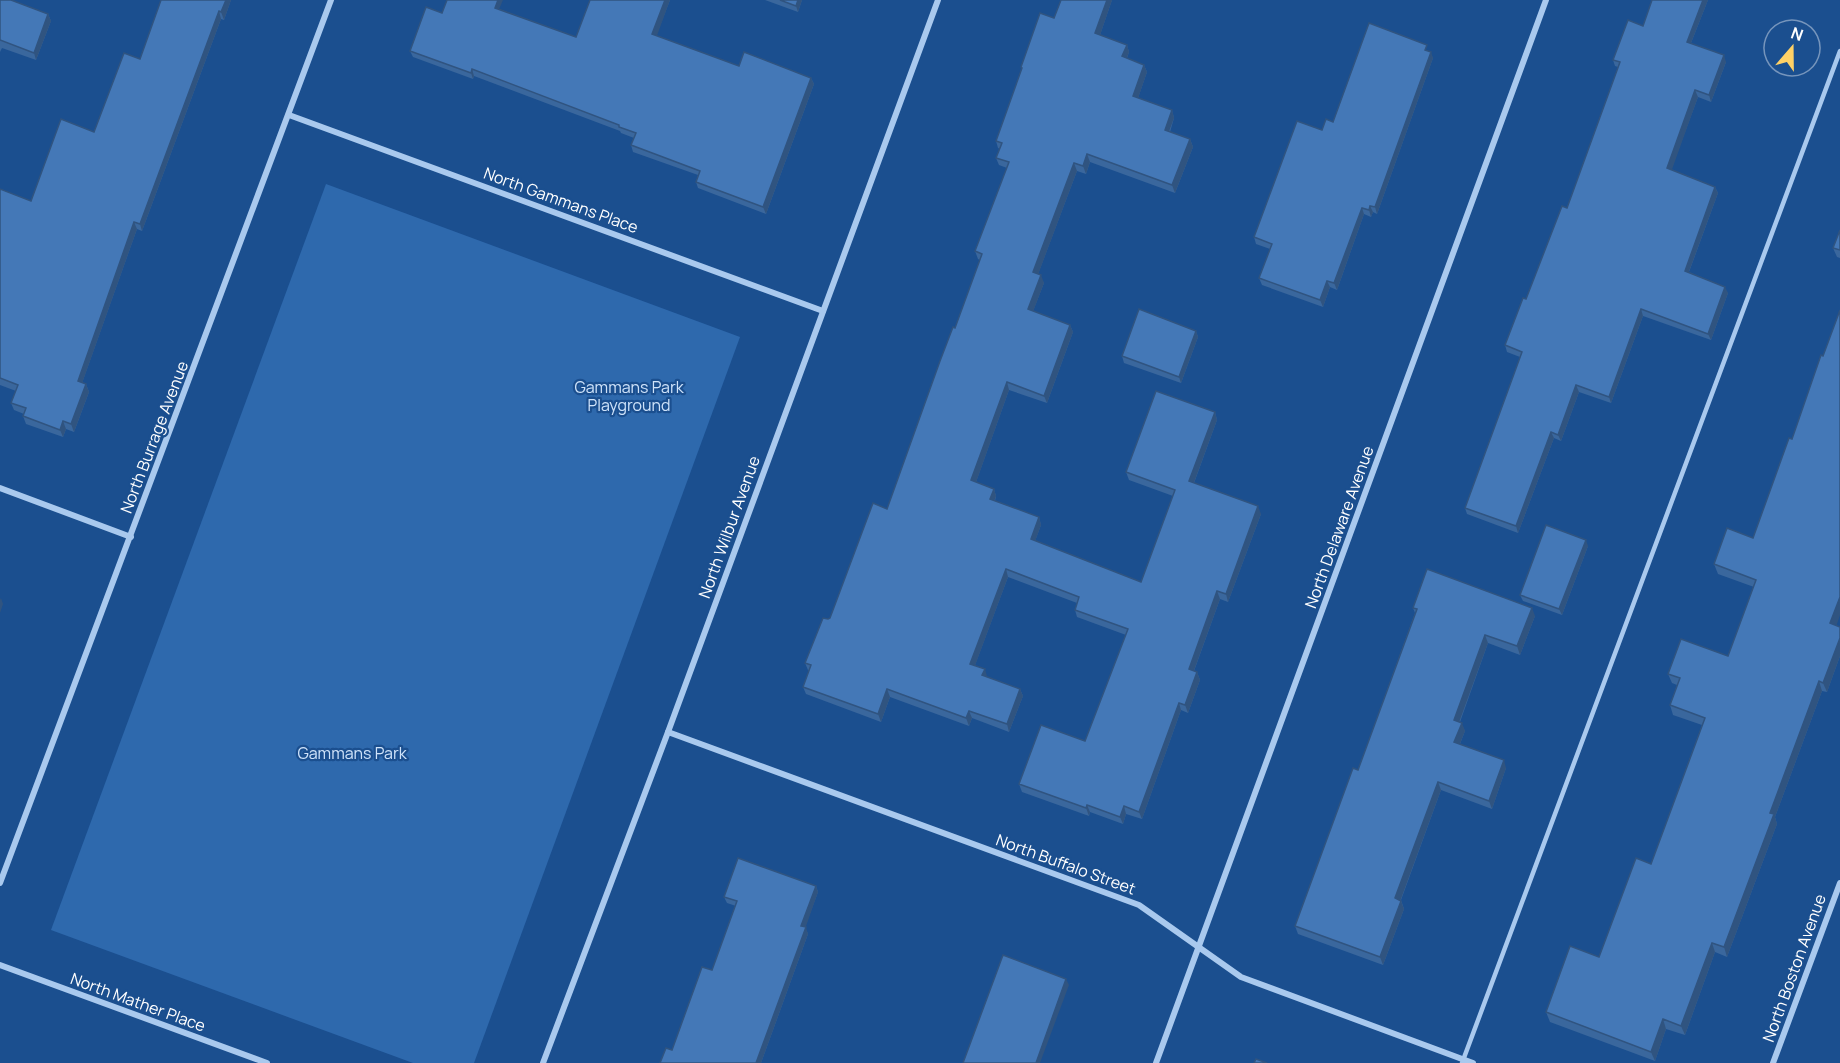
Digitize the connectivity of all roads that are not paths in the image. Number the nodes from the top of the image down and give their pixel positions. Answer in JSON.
{"nodes":[{"id":1,"x":331,"y":0,"type":"edge"},
{"id":2,"x":938,"y":0,"type":"edge"},
{"id":3,"x":1546,"y":0,"type":"edge"},
{"id":4,"x":1840,"y":51,"type":"edge"},
{"id":5,"x":289,"y":115,"type":"junction"},
{"id":6,"x":823,"y":311,"type":"junction"},
{"id":7,"x":0,"y":488,"type":"edge"},
{"id":8,"x":131,"y":537,"type":"junction"},
{"id":9,"x":668,"y":732,"type":"junction"},
{"id":10,"x":0,"y":883,"type":"edge"},
{"id":11,"x":1840,"y":883,"type":"edge"},
{"id":12,"x":1199,"y":947,"type":"junction"},
{"id":13,"x":0,"y":965,"type":"edge"},
{"id":14,"x":1463,"y":1061,"type":"edge"},
{"id":15,"x":267,"y":1063,"type":"edge"},
{"id":16,"x":543,"y":1063,"type":"edge"},
{"id":17,"x":1156,"y":1063,"type":"edge"},
{"id":18,"x":1473,"y":1063,"type":"edge"},
{"id":19,"x":1773,"y":1063,"type":"edge"}],
"edges":[{"from":1,"to":5,"type":"street","name":"North Burrage Avenue"},
{"from":2,"to":6,"type":"street","name":"North Wilbur Avenue"},
{"from":3,"to":12,"type":"street","name":"North Delaware Avenue"},
{"from":4,"to":14,"type":"lane"},
{"from":5,"to":6,"type":"street","name":"North Gammans Place"},
{"from":5,"to":8,"type":"street","name":"North Burrage Avenue"},
{"from":6,"to":9,"type":"street","name":"North Wilbur Avenue"},
{"from":7,"to":8,"type":"street"},
{"from":8,"to":10,"type":"street","name":"North Burrage Avenue"},
{"from":9,"to":12,"type":"street","name":"North Buffalo Street"},
{"from":9,"to":16,"type":"street","name":"North Wilbur Avenue"},
{"from":11,"to":19,"type":"street","name":"North Boston Avenue"},
{"from":12,"to":14,"type":"street","name":"North Buffalo Street"},
{"from":12,"to":17,"type":"street","name":"North Delaware Avenue"},
{"from":13,"to":15,"type":"street","name":"North Mather Place"},
{"from":14,"to":18,"type":"street","name":"North Buffalo Street"}]}
